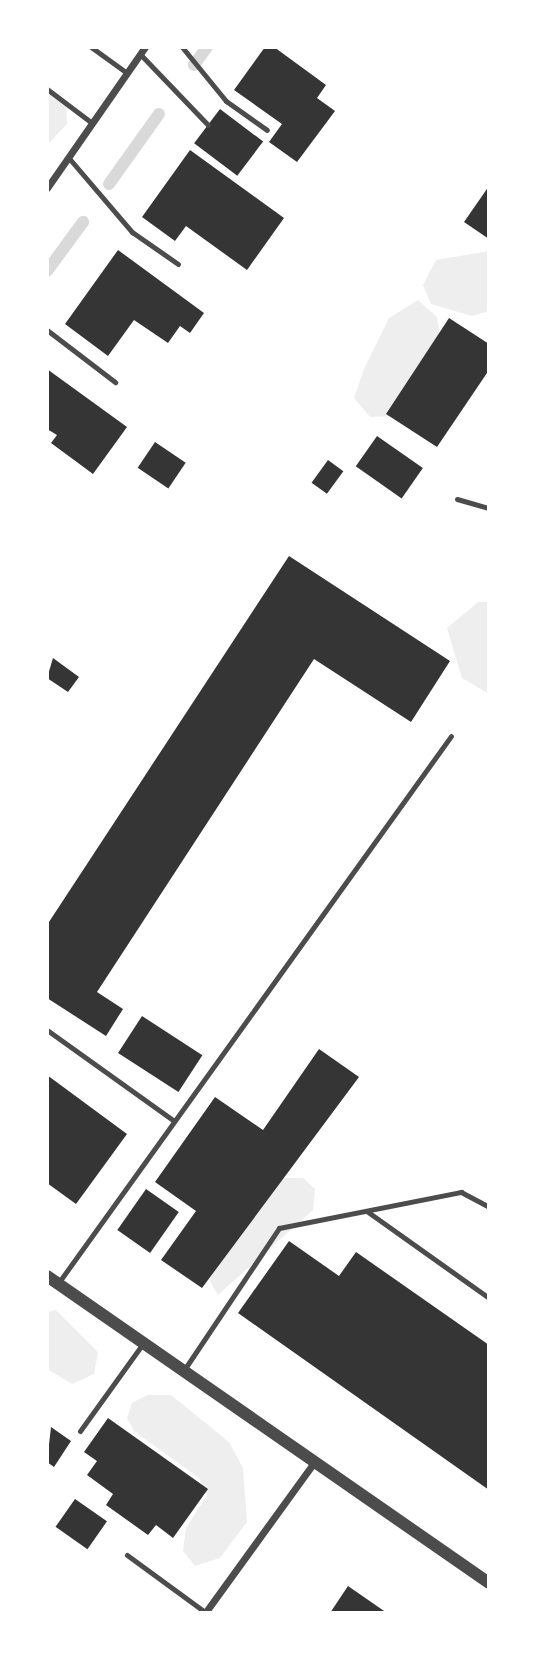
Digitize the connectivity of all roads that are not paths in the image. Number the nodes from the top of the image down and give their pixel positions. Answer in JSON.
{"nodes":[{"id":1,"x":91,"y":47,"type":"edge"},
{"id":2,"x":182,"y":47,"type":"edge"},
{"id":3,"x":142,"y":51,"type":"edge"},
{"id":4,"x":127,"y":73,"type":"junction"},
{"id":5,"x":47,"y":89,"type":"edge"},
{"id":6,"x":92,"y":124,"type":"junction"},
{"id":7,"x":208,"y":125,"type":"dead end"},
{"id":8,"x":267,"y":130,"type":"dead end"},
{"id":9,"x":68,"y":158,"type":"junction"},
{"id":10,"x":47,"y":188,"type":"edge"},
{"id":11,"x":178,"y":264,"type":"dead end"},
{"id":12,"x":47,"y":330,"type":"edge"},
{"id":13,"x":115,"y":382,"type":"dead end"},
{"id":14,"x":457,"y":499,"type":"dead end"},
{"id":15,"x":489,"y":508,"type":"edge"},
{"id":16,"x":451,"y":736,"type":"dead end"},
{"id":17,"x":47,"y":1030,"type":"edge"},
{"id":18,"x":174,"y":1121,"type":"junction"},
{"id":19,"x":489,"y":1207,"type":"edge"},
{"id":20,"x":368,"y":1212,"type":"junction"},
{"id":21,"x":52,"y":1280,"type":"edge"},
{"id":22,"x":489,"y":1298,"type":"edge"},
{"id":23,"x":144,"y":1342,"type":"junction"},
{"id":24,"x":184,"y":1370,"type":"junction"},
{"id":25,"x":80,"y":1431,"type":"dead end"},
{"id":26,"x":316,"y":1461,"type":"junction"},
{"id":27,"x":127,"y":1555,"type":"dead end"},
{"id":28,"x":489,"y":1583,"type":"edge"},
{"id":29,"x":205,"y":1612,"type":"edge"}],
"edges":[{"from":1,"to":4,"type":"lane"},
{"from":2,"to":8,"type":"lane"},
{"from":3,"to":4,"type":"street"},
{"from":3,"to":7,"type":"lane"},
{"from":4,"to":6,"type":"street"},
{"from":5,"to":6,"type":"lane"},
{"from":6,"to":9,"type":"street"},
{"from":9,"to":10,"type":"street"},
{"from":9,"to":11,"type":"lane"},
{"from":12,"to":13,"type":"lane"},
{"from":14,"to":15,"type":"lane"},
{"from":16,"to":18,"type":"lane"},
{"from":17,"to":18,"type":"lane"},
{"from":18,"to":21,"type":"lane"},
{"from":19,"to":20,"type":"lane"},
{"from":20,"to":22,"type":"lane"},
{"from":20,"to":24,"type":"lane"},
{"from":21,"to":23,"type":"street"},
{"from":23,"to":24,"type":"street"},
{"from":23,"to":25,"type":"lane"},
{"from":24,"to":26,"type":"street"},
{"from":26,"to":28,"type":"street"},
{"from":26,"to":29,"type":"street"},
{"from":27,"to":29,"type":"lane"}]}
